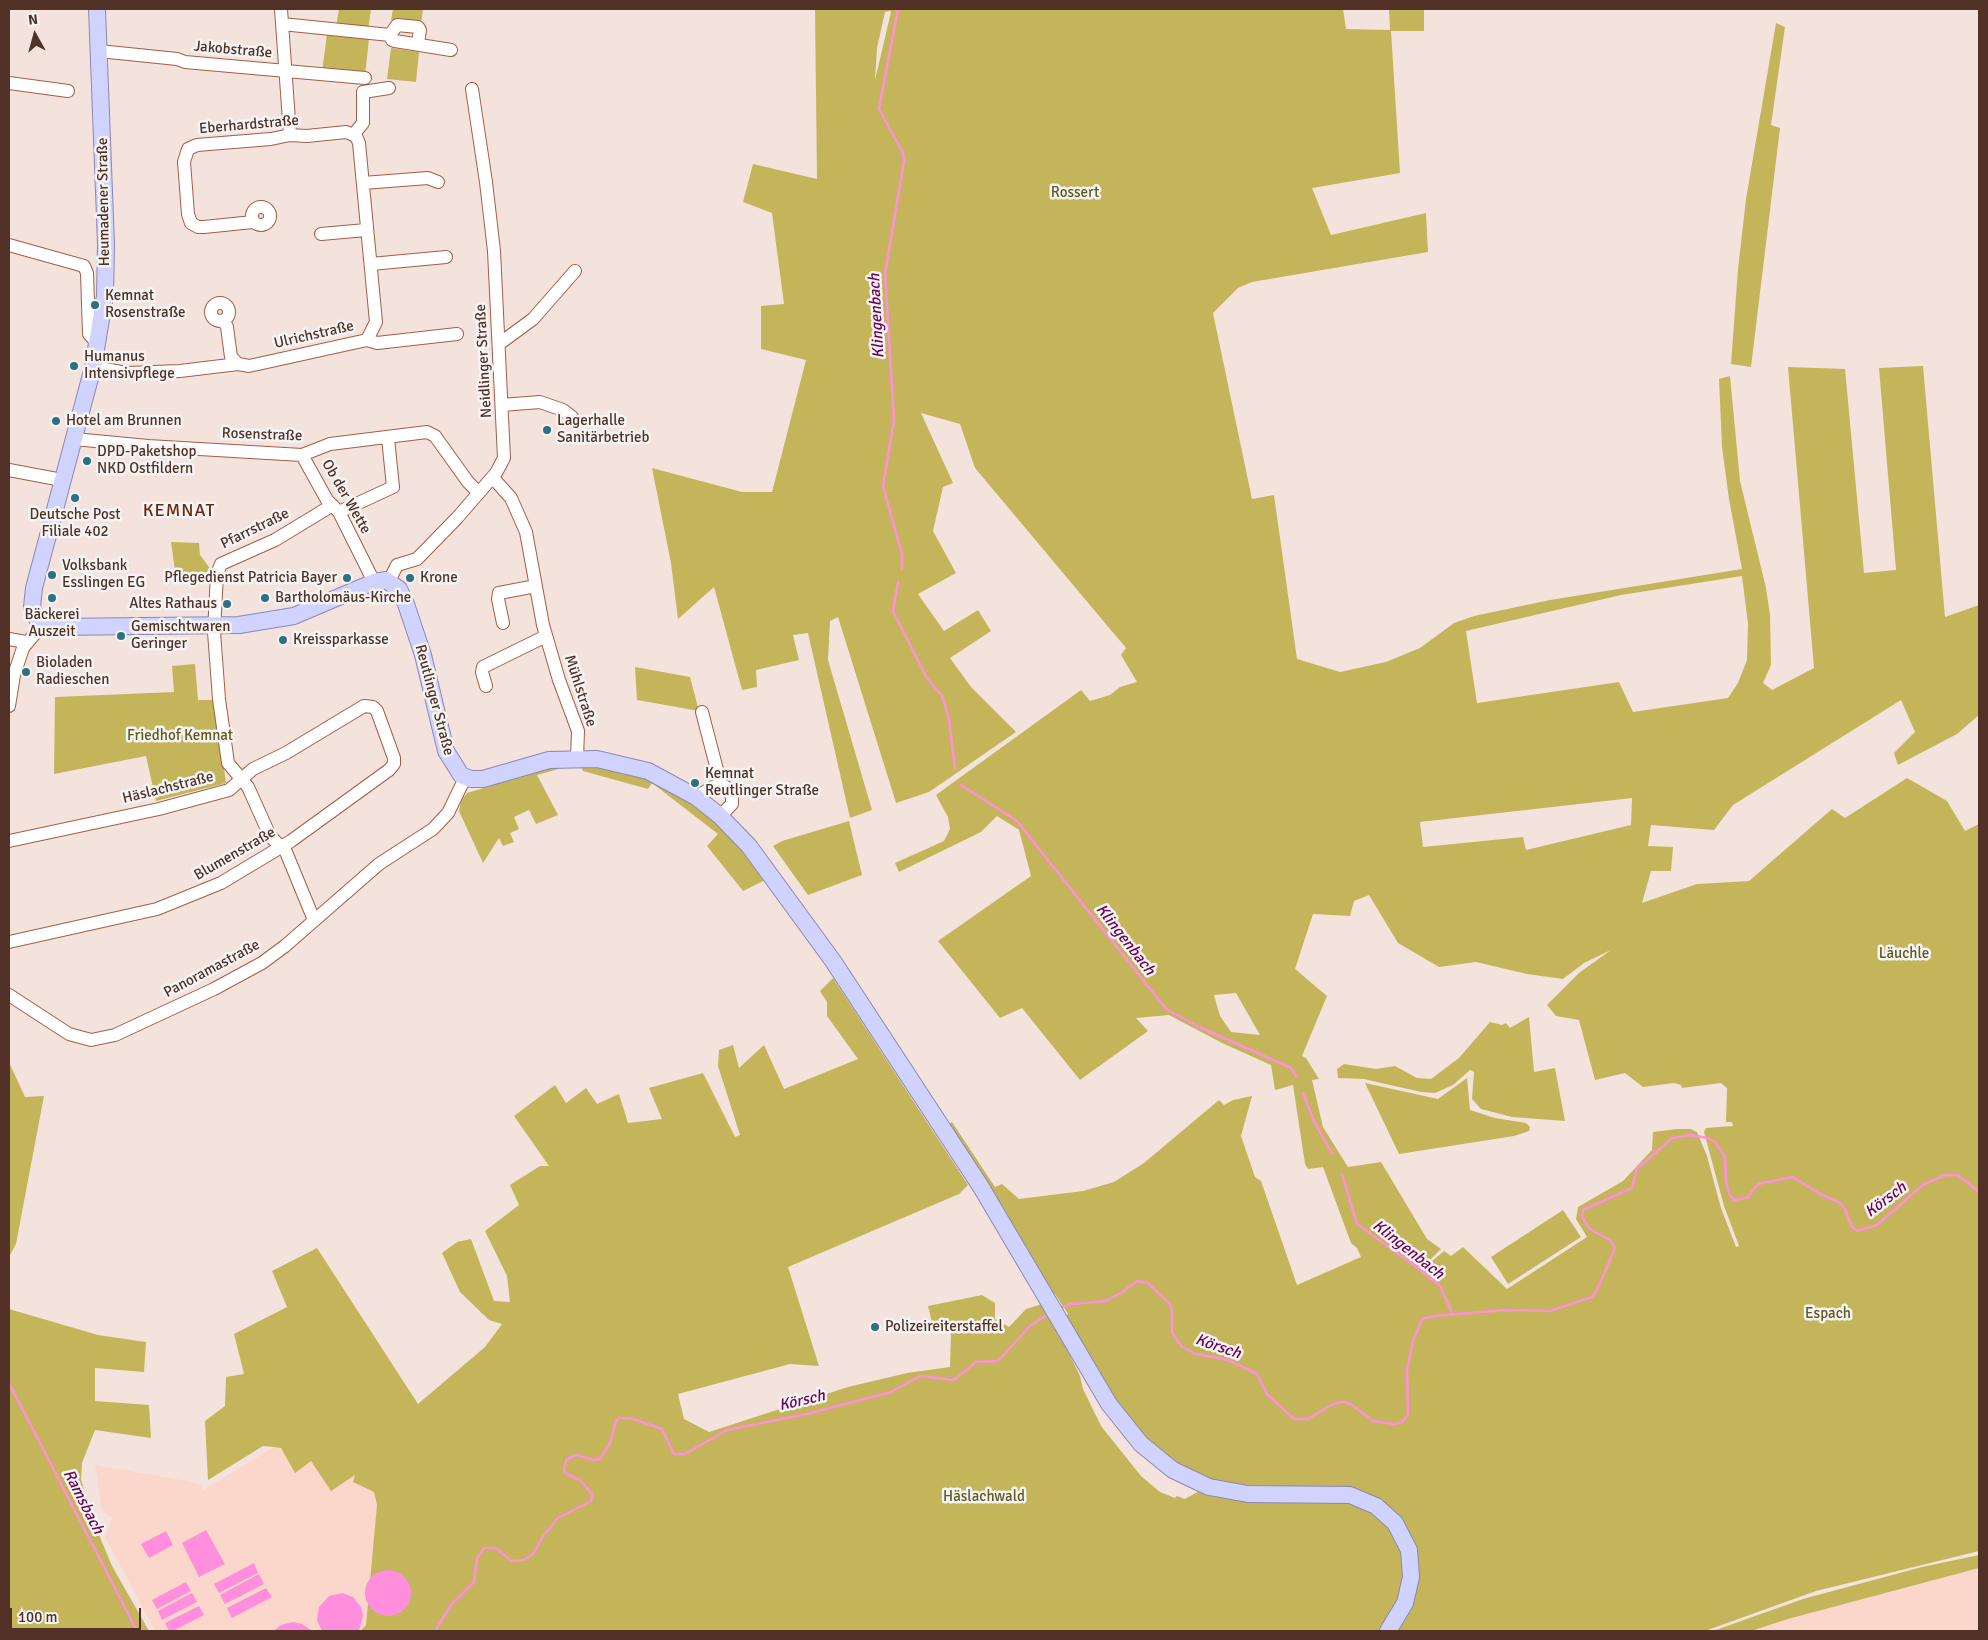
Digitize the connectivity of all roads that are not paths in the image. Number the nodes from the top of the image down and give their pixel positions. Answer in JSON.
{"nodes":[{"id":1,"x":97,"y":9,"type":"edge"},
{"id":2,"x":281,"y":9,"type":"edge"},
{"id":3,"x":282,"y":24,"type":"junction"},
{"id":4,"x":451,"y":50,"type":"dead end"},
{"id":5,"x":98,"y":51,"type":"junction"},
{"id":6,"x":285,"y":70,"type":"junction"},
{"id":7,"x":365,"y":78,"type":"dead end"},
{"id":8,"x":9,"y":83,"type":"edge"},
{"id":9,"x":389,"y":88,"type":"dead end"},
{"id":10,"x":472,"y":89,"type":"dead end"},
{"id":11,"x":68,"y":91,"type":"dead end"},
{"id":12,"x":290,"y":135,"type":"junction"},
{"id":13,"x":354,"y":135,"type":"junction"},
{"id":14,"x":438,"y":182,"type":"dead end"},
{"id":15,"x":363,"y":183,"type":"junction"},
{"id":16,"x":253,"y":222,"type":"dead end"},
{"id":17,"x":366,"y":230,"type":"junction"},
{"id":18,"x":322,"y":234,"type":"dead end"},
{"id":19,"x":9,"y":245,"type":"edge"},
{"id":20,"x":446,"y":257,"type":"dead end"},
{"id":21,"x":371,"y":264,"type":"junction"},
{"id":22,"x":575,"y":270,"type":"dead end"},
{"id":23,"x":223,"y":320,"type":"dead end"},
{"id":24,"x":457,"y":334,"type":"dead end"},
{"id":25,"x":367,"y":340,"type":"junction"},
{"id":26,"x":98,"y":344,"type":"junction"},
{"id":27,"x":499,"y":344,"type":"junction"},
{"id":28,"x":238,"y":364,"type":"junction"},
{"id":29,"x":93,"y":367,"type":"junction"},
{"id":30,"x":502,"y":405,"type":"junction"},
{"id":31,"x":572,"y":417,"type":"dead end"},
{"id":32,"x":388,"y":438,"type":"junction"},
{"id":33,"x":74,"y":439,"type":"junction"},
{"id":34,"x":302,"y":455,"type":"junction"},
{"id":35,"x":9,"y":470,"type":"edge"},
{"id":36,"x":493,"y":478,"type":"junction"},
{"id":37,"x":62,"y":480,"type":"junction"},
{"id":38,"x":478,"y":492,"type":"junction"},
{"id":39,"x":335,"y":509,"type":"junction"},
{"id":40,"x":381,"y":582,"type":"junction"},
{"id":41,"x":536,"y":586,"type":"junction"},
{"id":42,"x":503,"y":623,"type":"dead end"},
{"id":43,"x":43,"y":624,"type":"junction"},
{"id":44,"x":214,"y":626,"type":"junction"},
{"id":45,"x":546,"y":636,"type":"junction"},
{"id":46,"x":9,"y":639,"type":"edge"},
{"id":47,"x":26,"y":642,"type":"junction"},
{"id":48,"x":486,"y":686,"type":"dead end"},
{"id":49,"x":9,"y":706,"type":"edge"},
{"id":50,"x":371,"y":706,"type":"joint"},
{"id":51,"x":702,"y":712,"type":"dead end"},
{"id":52,"x":577,"y":758,"type":"junction"},
{"id":53,"x":465,"y":778,"type":"junction"},
{"id":54,"x":242,"y":779,"type":"junction"},
{"id":55,"x":721,"y":785,"type":"junction"},
{"id":56,"x":696,"y":797,"type":"junction"},
{"id":57,"x":720,"y":816,"type":"junction"},
{"id":58,"x":9,"y":841,"type":"edge"},
{"id":59,"x":281,"y":847,"type":"junction"},
{"id":60,"x":314,"y":920,"type":"junction"},
{"id":61,"x":9,"y":942,"type":"edge"},
{"id":62,"x":9,"y":995,"type":"edge"},
{"id":63,"x":1388,"y":1631,"type":"edge"}],
"edges":[{"from":1,"to":5,"type":"main road","name":"Heumadener Straße"},
{"from":2,"to":3,"type":"street"},
{"from":3,"to":4,"type":"street"},
{"from":3,"to":6,"type":"street"},
{"from":5,"to":6,"type":"street","name":"Jakobstraße"},
{"from":5,"to":26,"type":"main road","name":"Heumadener Straße"},
{"from":6,"to":7,"type":"street","name":"Jakobstraße"},
{"from":6,"to":12,"type":"street"},
{"from":8,"to":11,"type":"street"},
{"from":9,"to":13,"type":"street"},
{"from":10,"to":27,"type":"street","name":"Neidlinger Straße"},
{"from":12,"to":13,"type":"street","name":"Eberhardstraße"},
{"from":12,"to":16,"type":"street","name":"Eberhardstraße"},
{"from":13,"to":15,"type":"street"},
{"from":14,"to":15,"type":"street"},
{"from":15,"to":17,"type":"street"},
{"from":17,"to":18,"type":"street"},
{"from":17,"to":21,"type":"street"},
{"from":19,"to":26,"type":"street"},
{"from":20,"to":21,"type":"street"},
{"from":21,"to":25,"type":"street"},
{"from":22,"to":27,"type":"street"},
{"from":23,"to":28,"type":"street"},
{"from":24,"to":25,"type":"street","name":"Ulrichstraße"},
{"from":25,"to":28,"type":"street","name":"Ulrichstraße"},
{"from":26,"to":29,"type":"main road","name":"Heumadener Straße"},
{"from":27,"to":30,"type":"street","name":"Neidlinger Straße"},
{"from":28,"to":29,"type":"street","name":"Ulrichstraße"},
{"from":29,"to":33,"type":"main road","name":"Heumadener Straße"},
{"from":30,"to":31,"type":"street"},
{"from":30,"to":36,"type":"street","name":"Neidlinger Straße"},
{"from":32,"to":34,"type":"street","name":"Rosenstraße"},
{"from":32,"to":38,"type":"street","name":"Rosenstraße"},
{"from":32,"to":39,"type":"street"},
{"from":33,"to":34,"type":"street","name":"Rosenstraße"},
{"from":33,"to":37,"type":"main road","name":"Heumadener Straße"},
{"from":34,"to":39,"type":"street","name":"Ob der Wette"},
{"from":35,"to":37,"type":"street"},
{"from":36,"to":38,"type":"street","name":"Neidlinger Straße"},
{"from":36,"to":41,"type":"street","name":"Mühlstraße"},
{"from":37,"to":43,"type":"main road","name":"Heumadener Straße"},
{"from":38,"to":40,"type":"street","name":"Neidlinger Straße"},
{"from":39,"to":40,"type":"street","name":"Ob der Wette"},
{"from":39,"to":44,"type":"street","name":"Pfarrstraße"},
{"from":40,"to":44,"type":"main road"},
{"from":40,"to":53,"type":"main road","name":"Reutlinger Straße"},
{"from":41,"to":42,"type":"street"},
{"from":41,"to":45,"type":"street","name":"Mühlstraße"},
{"from":43,"to":44,"type":"main road"},
{"from":43,"to":47,"type":"street"},
{"from":44,"to":54,"type":"street"},
{"from":45,"to":48,"type":"street"},
{"from":45,"to":52,"type":"street","name":"Mühlstraße"},
{"from":46,"to":47,"type":"street"},
{"from":47,"to":49,"type":"street"},
{"from":50,"to":54,"type":"street","name":"Häslachstraße"},
{"from":50,"to":59,"type":"street","name":"Blumenstraße"},
{"from":51,"to":55,"type":"street"},
{"from":52,"to":53,"type":"main road"},
{"from":52,"to":56,"type":"main road"},
{"from":53,"to":60,"type":"street","name":"Panoramastraße"},
{"from":54,"to":58,"type":"street","name":"Häslachstraße"},
{"from":54,"to":59,"type":"street"},
{"from":55,"to":56,"type":"street"},
{"from":55,"to":57,"type":"street"},
{"from":56,"to":57,"type":"main road"},
{"from":57,"to":63,"type":"main road"},
{"from":59,"to":60,"type":"street"},
{"from":59,"to":61,"type":"street","name":"Blumenstraße"},
{"from":60,"to":62,"type":"street","name":"Panoramastraße"}]}
